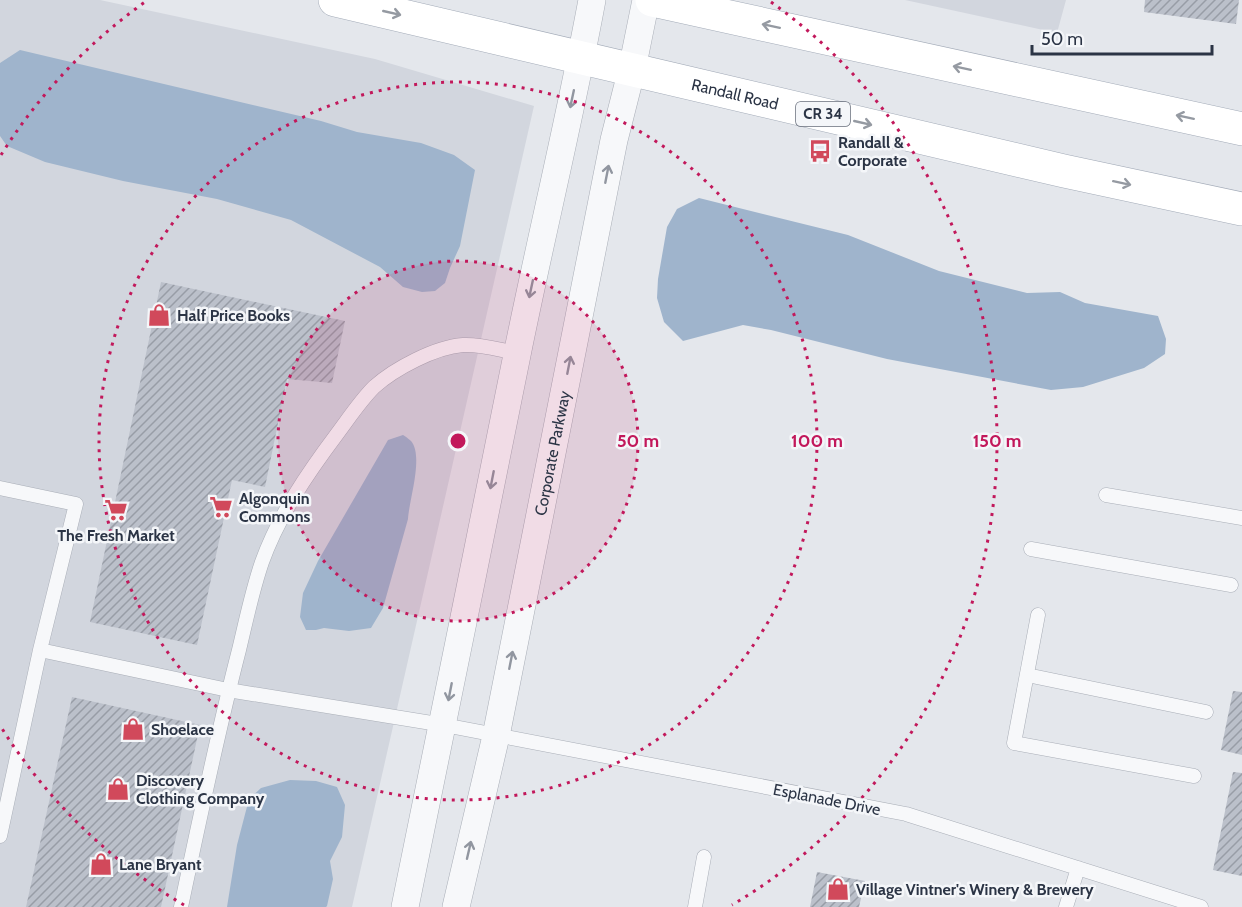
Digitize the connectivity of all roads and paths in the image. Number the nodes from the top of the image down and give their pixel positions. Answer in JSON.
{"nodes":[{"id":1,"x":335,"y":0,"type":"edge"},
{"id":2,"x":592,"y":0,"type":"edge"},
{"id":3,"x":646,"y":0,"type":"edge"},
{"id":4,"x":652,"y":0,"type":"edge"},
{"id":5,"x":582,"y":57,"type":"junction"},
{"id":6,"x":632,"y":69,"type":"junction"},
{"id":7,"x":1242,"y":129,"type":"edge"},
{"id":8,"x":1242,"y":209,"type":"edge"},
{"id":9,"x":517,"y":353,"type":"junction"},
{"id":10,"x":0,"y":488,"type":"edge"},
{"id":11,"x":1107,"y":495,"type":"dead end"},
{"id":12,"x":1242,"y":518,"type":"edge"},
{"id":13,"x":1031,"y":549,"type":"dead end"},
{"id":14,"x":1230,"y":585,"type":"dead end"},
{"id":15,"x":1038,"y":615,"type":"dead end"},
{"id":16,"x":40,"y":650,"type":"junction"},
{"id":17,"x":1027,"y":675,"type":"junction"},
{"id":18,"x":228,"y":690,"type":"junction"},
{"id":19,"x":1206,"y":712,"type":"dead end"},
{"id":20,"x":444,"y":725,"type":"junction"},
{"id":21,"x":495,"y":736,"type":"junction"},
{"id":22,"x":1194,"y":776,"type":"dead end"},
{"id":23,"x":4,"y":802,"type":"edge"},
{"id":24,"x":0,"y":836,"type":"edge"},
{"id":25,"x":704,"y":857,"type":"dead end"},
{"id":26,"x":1078,"y":868,"type":"junction"},
{"id":27,"x":181,"y":907,"type":"edge"},
{"id":28,"x":405,"y":907,"type":"edge"},
{"id":29,"x":456,"y":907,"type":"edge"},
{"id":30,"x":695,"y":907,"type":"edge"},
{"id":31,"x":1066,"y":907,"type":"edge"},
{"id":32,"x":1201,"y":907,"type":"edge"}],
"edges":[{"from":1,"to":5,"type":"main road","name":"Randall Road","number":"CR 34","one_way":true},
{"from":2,"to":5,"type":"street"},
{"from":3,"to":6,"type":"street","name":"Corporate Parkway"},
{"from":7,"to":4,"type":"main road","one_way":true},
{"from":5,"to":6,"type":"main road","name":"Randall Road","number":"CR 34"},
{"from":5,"to":9,"type":"street","one_way":true},
{"from":6,"to":8,"type":"main road","name":"Randall Road","number":"CR 34","one_way":true},
{"from":21,"to":6,"type":"street","name":"Corporate Parkway","one_way":true},
{"from":9,"to":18,"type":"lane"},
{"from":9,"to":20,"type":"street","one_way":true},
{"from":10,"to":16,"type":"lane"},
{"from":11,"to":12,"type":"lane"},
{"from":13,"to":14,"type":"lane"},
{"from":15,"to":17,"type":"lane"},
{"from":16,"to":18,"type":"lane","name":"Esplanade Drive"},
{"from":16,"to":23,"type":"lane"},
{"from":17,"to":19,"type":"lane"},
{"from":17,"to":22,"type":"lane"},
{"from":18,"to":20,"type":"lane","name":"Esplanade Drive"},
{"from":18,"to":27,"type":"lane"},
{"from":20,"to":21,"type":"lane","name":"Esplanade Drive"},
{"from":20,"to":28,"type":"street"},
{"from":21,"to":26,"type":"lane","name":"Esplanade Drive"},
{"from":29,"to":21,"type":"street","name":"Corporate Parkway","one_way":true},
{"from":23,"to":24,"type":"lane"},
{"from":25,"to":30,"type":"lane"},
{"from":26,"to":31,"type":"lane"},
{"from":26,"to":32,"type":"lane","name":"Esplanade Drive"}]}
